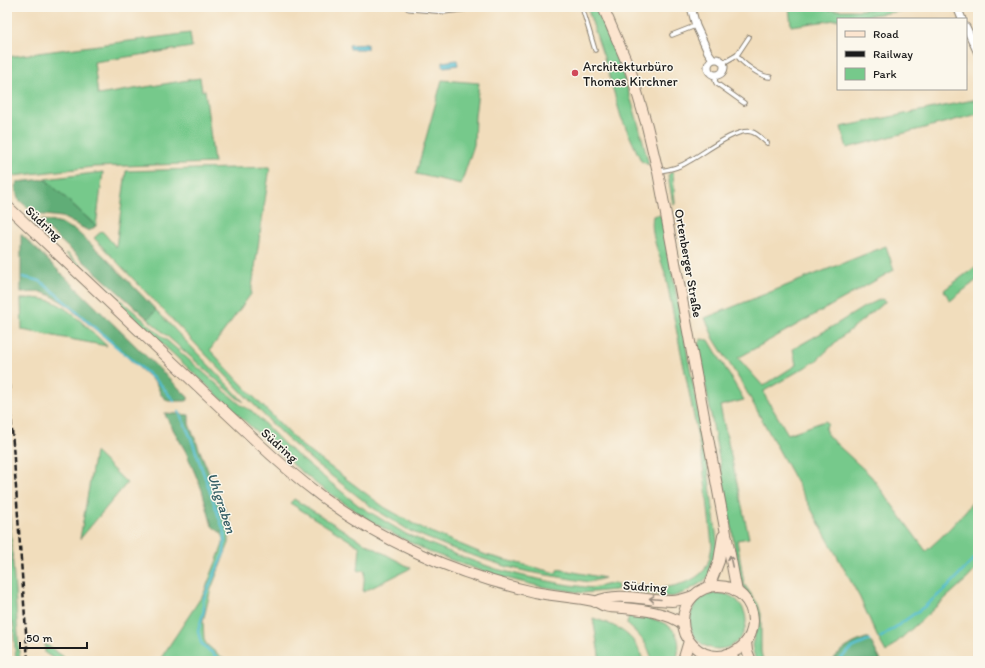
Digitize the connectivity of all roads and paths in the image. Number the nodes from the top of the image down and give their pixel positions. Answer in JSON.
{"nodes":[{"id":1,"x":409,"y":7,"type":"edge"},
{"id":2,"x":470,"y":7,"type":"edge"},
{"id":3,"x":582,"y":7,"type":"edge"},
{"id":4,"x":603,"y":7,"type":"edge"},
{"id":5,"x":691,"y":7,"type":"edge"},
{"id":6,"x":957,"y":7,"type":"edge"},
{"id":7,"x":445,"y":8,"type":"edge"},
{"id":8,"x":962,"y":18,"type":"edge"},
{"id":9,"x":696,"y":26,"type":"junction"},
{"id":10,"x":967,"y":29,"type":"edge"},
{"id":11,"x":672,"y":35,"type":"dead end"},
{"id":12,"x":749,"y":37,"type":"dead end"},
{"id":13,"x":595,"y":50,"type":"dead end"},
{"id":14,"x":978,"y":53,"type":"edge"},
{"id":15,"x":737,"y":55,"type":"junction"},
{"id":16,"x":713,"y":59,"type":"junction"},
{"id":17,"x":723,"y":62,"type":"junction"},
{"id":18,"x":717,"y":75,"type":"junction"},
{"id":19,"x":770,"y":77,"type":"dead end"},
{"id":20,"x":744,"y":103,"type":"dead end"},
{"id":21,"x":767,"y":143,"type":"dead end"},
{"id":22,"x":658,"y":172,"type":"junction"},
{"id":23,"x":7,"y":206,"type":"edge"},
{"id":24,"x":724,"y":530,"type":"junction"},
{"id":25,"x":709,"y":587,"type":"junction"},
{"id":26,"x":737,"y":592,"type":"junction"},
{"id":27,"x":693,"y":596,"type":"junction"},
{"id":28,"x":595,"y":602,"type":"junction"},
{"id":29,"x":683,"y":624,"type":"junction"},
{"id":30,"x":689,"y":641,"type":"junction"},
{"id":31,"x":746,"y":642,"type":"junction"},
{"id":32,"x":708,"y":654,"type":"junction"},
{"id":33,"x":731,"y":658,"type":"edge"},
{"id":34,"x":683,"y":661,"type":"edge"},
{"id":35,"x":698,"y":661,"type":"edge"},
{"id":36,"x":751,"y":661,"type":"edge"}],
"edges":[{"from":1,"to":7,"type":"street"},
{"from":2,"to":7,"type":"street"},
{"from":3,"to":13,"type":"lane"},
{"from":4,"to":22,"type":"street","name":"Ortenberger Straße"},
{"from":5,"to":9,"type":"street"},
{"from":6,"to":8,"type":"street"},
{"from":9,"to":11,"type":"lane"},
{"from":9,"to":16,"type":"street"},
{"from":10,"to":14,"type":"street"},
{"from":12,"to":15,"type":"lane"},
{"from":15,"to":17,"type":"lane"},
{"from":15,"to":19,"type":"lane"},
{"from":16,"to":17,"type":"street"},
{"from":16,"to":18,"type":"street"},
{"from":17,"to":18,"type":"street"},
{"from":18,"to":20,"type":"lane"},
{"from":21,"to":22,"type":"lane"},
{"from":22,"to":24,"type":"street","name":"Ortenberger Straße"},
{"from":23,"to":28,"type":"street","name":"Südring"},
{"from":24,"to":25,"type":"street","name":"Ortenberger Straße"},
{"from":26,"to":24,"type":"street","name":"Ortenberger Straße","one_way":true},
{"from":25,"to":26,"type":"street"},
{"from":25,"to":27,"type":"street"},
{"from":26,"to":31,"type":"street"},
{"from":27,"to":28,"type":"street","name":"Südring","one_way":true},
{"from":27,"to":29,"type":"street"},
{"from":28,"to":29,"type":"street","name":"Südring"},
{"from":29,"to":30,"type":"street"},
{"from":30,"to":32,"type":"street"},
{"from":30,"to":34,"type":"street"},
{"from":31,"to":33,"type":"street"},
{"from":31,"to":36,"type":"street"},
{"from":32,"to":33,"type":"street"},
{"from":32,"to":35,"type":"street"}]}
